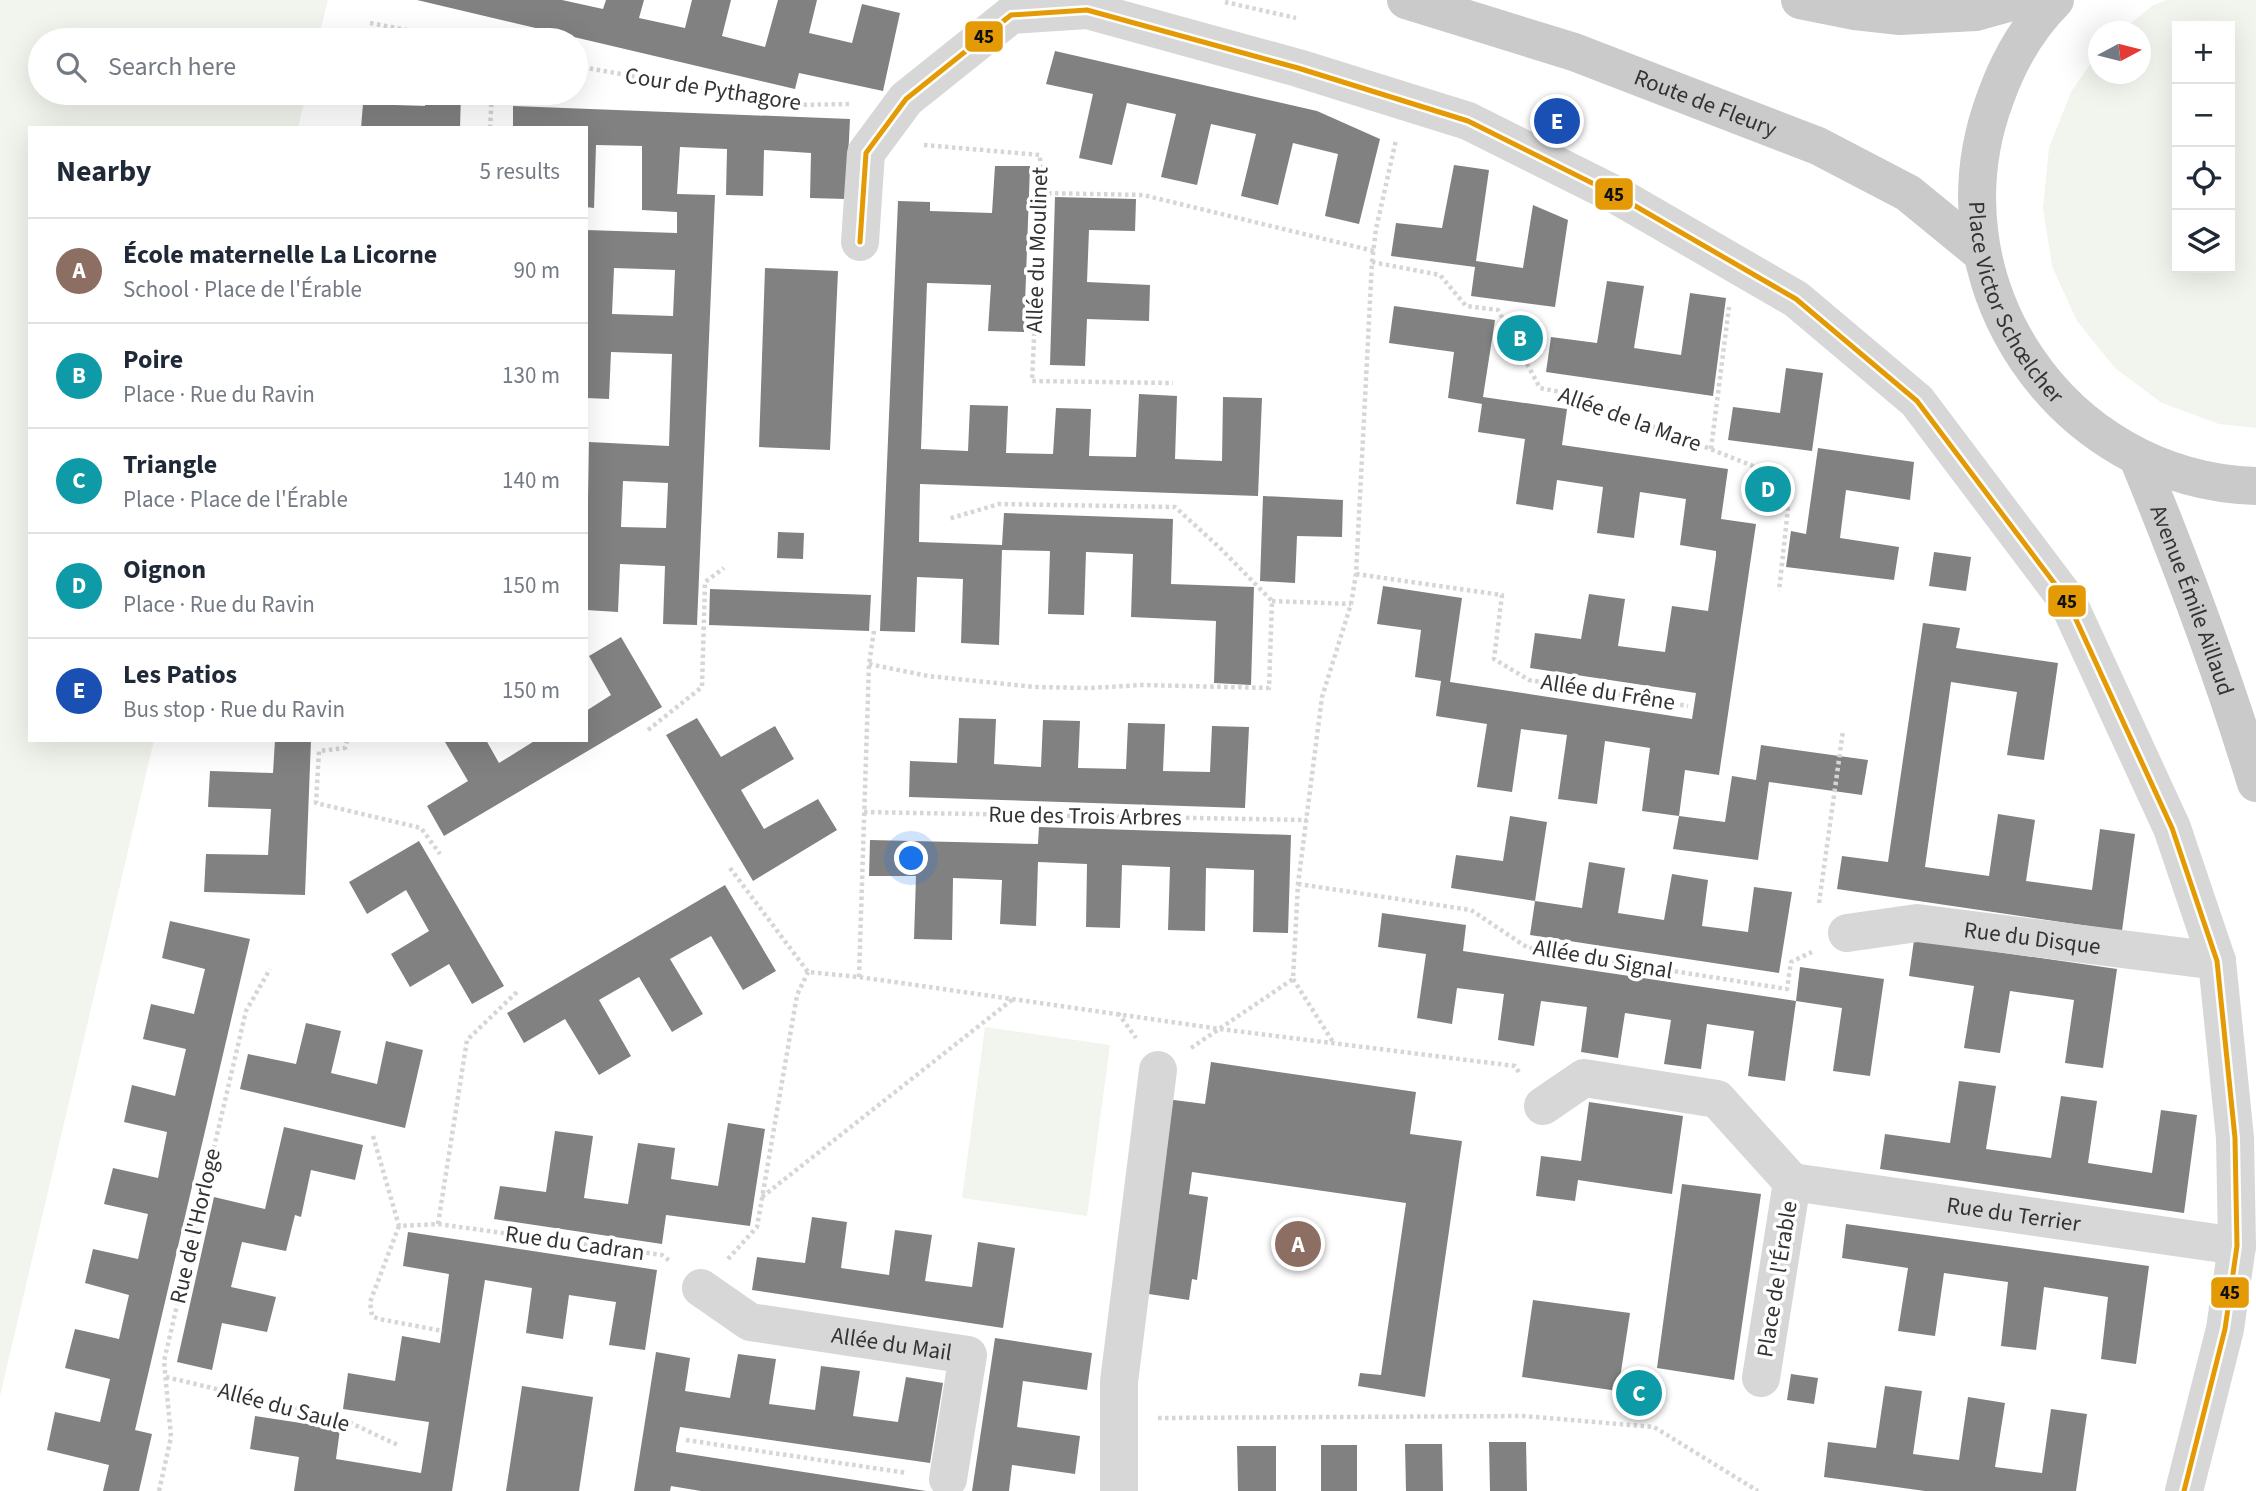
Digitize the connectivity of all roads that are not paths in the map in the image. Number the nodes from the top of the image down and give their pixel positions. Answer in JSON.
{"nodes":[{"id":1,"x":1406,"y":0,"type":"edge"},
{"id":2,"x":1800,"y":0,"type":"edge"},
{"id":3,"x":2019,"y":0,"type":"edge"},
{"id":4,"x":2055,"y":0,"type":"edge"},
{"id":5,"x":860,"y":242,"type":"dead end"},
{"id":6,"x":1980,"y":252,"type":"junction"},
{"id":7,"x":2138,"y":458,"type":"junction"},
{"id":8,"x":2256,"y":486,"type":"edge"},
{"id":9,"x":2256,"y":783,"type":"edge"},
{"id":10,"x":1833,"y":922,"type":"road end"},
{"id":11,"x":2217,"y":961,"type":"junction"},
{"id":12,"x":1158,"y":1070,"type":"road end"},
{"id":13,"x":1543,"y":1106,"type":"road end"},
{"id":14,"x":1792,"y":1182,"type":"junction"},
{"id":15,"x":2237,"y":1246,"type":"junction"},
{"id":16,"x":701,"y":1288,"type":"road end"},
{"id":17,"x":1761,"y":1378,"type":"dead end"},
{"id":18,"x":948,"y":1479,"type":"road end"},
{"id":19,"x":1119,"y":1491,"type":"edge"},
{"id":20,"x":2184,"y":1491,"type":"edge"}],
"edges":[{"from":1,"to":6,"type":"main road","name":"Route de Fleury"},
{"from":2,"to":3,"type":"main road"},
{"from":4,"to":6,"type":"main road","name":"Place Victor Schœlcher"},
{"from":5,"to":11,"type":"street"},
{"from":6,"to":7,"type":"main road","name":"Place Victor Schœlcher"},
{"from":7,"to":8,"type":"main road","name":"Place Victor Schœlcher"},
{"from":7,"to":9,"type":"main road","name":"Avenue Émile Aillaud"},
{"from":10,"to":11,"type":"street","name":"Rue du Disque"},
{"from":11,"to":15,"type":"street"},
{"from":12,"to":19,"type":"street"},
{"from":13,"to":14,"type":"street","name":"Place de l'Érable"},
{"from":14,"to":15,"type":"street","name":"Rue du Terrier"},
{"from":14,"to":17,"type":"street","name":"Place de l'Érable"},
{"from":15,"to":20,"type":"street"},
{"from":16,"to":18,"type":"street","name":"Allée du Mail"}]}
